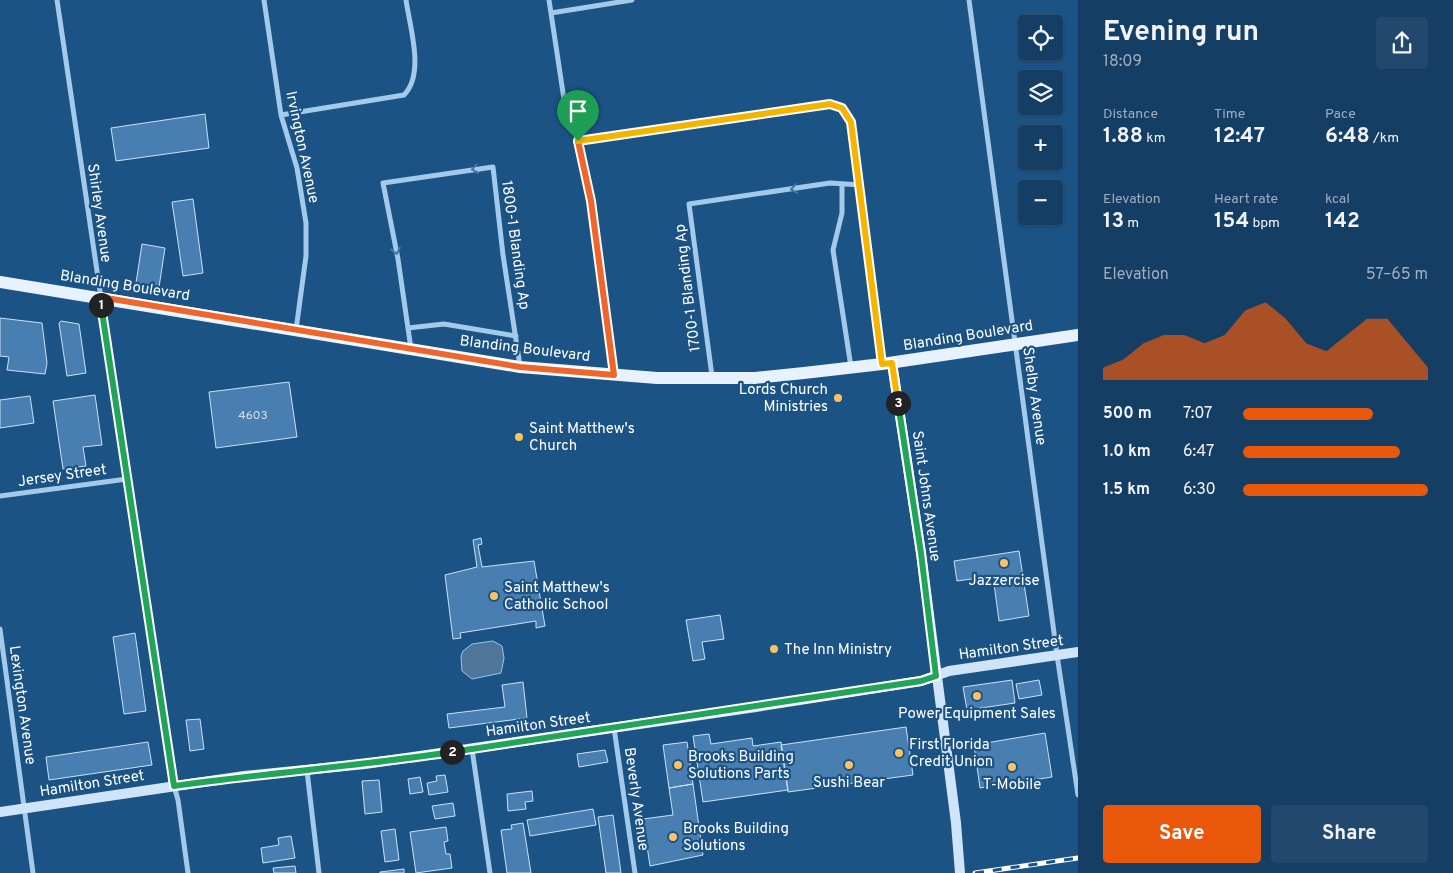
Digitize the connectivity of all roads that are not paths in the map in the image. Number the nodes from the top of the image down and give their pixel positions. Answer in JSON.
{"nodes":[{"id":1,"x":57,"y":0,"type":"edge"},
{"id":2,"x":264,"y":0,"type":"edge"},
{"id":3,"x":406,"y":0,"type":"edge"},
{"id":4,"x":549,"y":0,"type":"edge"},
{"id":5,"x":632,"y":0,"type":"edge"},
{"id":6,"x":969,"y":0,"type":"edge"},
{"id":7,"x":551,"y":13,"type":"junction"},
{"id":8,"x":281,"y":115,"type":"junction"},
{"id":9,"x":578,"y":141,"type":"junction"},
{"id":10,"x":842,"y":185,"type":"junction"},
{"id":11,"x":861,"y":185,"type":"junction"},
{"id":12,"x":0,"y":282,"type":"edge"},
{"id":13,"x":100,"y":297,"type":"junction"},
{"id":14,"x":408,"y":328,"type":"junction"},
{"id":15,"x":296,"y":330,"type":"junction"},
{"id":16,"x":1078,"y":335,"type":"edge"},
{"id":17,"x":516,"y":336,"type":"junction"},
{"id":18,"x":1015,"y":345,"type":"junction"},
{"id":19,"x":411,"y":349,"type":"junction"},
{"id":20,"x":887,"y":364,"type":"junction"},
{"id":21,"x":520,"y":367,"type":"junction"},
{"id":22,"x":851,"y":368,"type":"junction"},
{"id":23,"x":614,"y":375,"type":"junction"},
{"id":24,"x":712,"y":378,"type":"junction"},
{"id":25,"x":126,"y":479,"type":"junction"},
{"id":26,"x":0,"y":496,"type":"edge"},
{"id":27,"x":0,"y":629,"type":"edge"},
{"id":28,"x":1078,"y":652,"type":"edge"},
{"id":29,"x":1057,"y":655,"type":"junction"},
{"id":30,"x":936,"y":676,"type":"junction"},
{"id":31,"x":614,"y":728,"type":"junction"},
{"id":32,"x":472,"y":749,"type":"junction"},
{"id":33,"x":307,"y":771,"type":"junction"},
{"id":34,"x":174,"y":786,"type":"junction"},
{"id":35,"x":1078,"y":795,"type":"edge"},
{"id":36,"x":25,"y":809,"type":"junction"},
{"id":37,"x":0,"y":812,"type":"edge"},
{"id":38,"x":33,"y":873,"type":"edge"},
{"id":39,"x":188,"y":873,"type":"edge"},
{"id":40,"x":319,"y":873,"type":"edge"},
{"id":41,"x":490,"y":873,"type":"edge"},
{"id":42,"x":635,"y":873,"type":"edge"},
{"id":43,"x":960,"y":873,"type":"edge"}],
"edges":[{"from":1,"to":13,"type":"street","name":"Shirley Avenue"},
{"from":2,"to":8,"type":"street","name":"Irvington Avenue"},
{"from":3,"to":8,"type":"street"},
{"from":4,"to":7,"type":"street"},
{"from":5,"to":7,"type":"street"},
{"from":6,"to":18,"type":"street","name":"Shelby Avenue"},
{"from":7,"to":9,"type":"street"},
{"from":8,"to":15,"type":"street","name":"Irvington Avenue"},
{"from":9,"to":11,"type":"street","name":"Saint Johns Avenue"},
{"from":9,"to":23,"type":"street"},
{"from":10,"to":11,"type":"street"},
{"from":10,"to":22,"type":"street"},
{"from":10,"to":24,"type":"street","name":"1700-1 Blanding Ap","one_way":true},
{"from":11,"to":20,"type":"street","name":"Saint Johns Avenue"},
{"from":12,"to":13,"type":"main road","name":"Blanding Boulevard"},
{"from":13,"to":15,"type":"main road","name":"Blanding Boulevard"},
{"from":13,"to":25,"type":"street","name":"Shirley Avenue"},
{"from":14,"to":17,"type":"street"},
{"from":17,"to":14,"type":"street","name":"1800-1 Blanding Ap","one_way":true},
{"from":14,"to":19,"type":"street","name":"1800-1 Blanding Ap"},
{"from":15,"to":19,"type":"main road","name":"Blanding Boulevard"},
{"from":16,"to":18,"type":"main road","name":"Blanding Boulevard"},
{"from":17,"to":21,"type":"street","name":"1800-1 Blanding Ap"},
{"from":18,"to":20,"type":"main road","name":"Blanding Boulevard"},
{"from":18,"to":29,"type":"street","name":"Shelby Avenue"},
{"from":19,"to":21,"type":"main road","name":"Blanding Boulevard"},
{"from":20,"to":22,"type":"main road","name":"Blanding Boulevard"},
{"from":20,"to":30,"type":"street","name":"Saint Johns Avenue"},
{"from":21,"to":23,"type":"main road","name":"Blanding Boulevard"},
{"from":22,"to":24,"type":"main road","name":"Blanding Boulevard"},
{"from":23,"to":24,"type":"main road","name":"Blanding Boulevard"},
{"from":25,"to":26,"type":"street","name":"Jersey Street"},
{"from":25,"to":34,"type":"street","name":"Shirley Avenue"},
{"from":27,"to":36,"type":"street","name":"Lexington Avenue"},
{"from":28,"to":29,"type":"street","name":"Hamilton Street"},
{"from":29,"to":30,"type":"street","name":"Hamilton Street"},
{"from":29,"to":35,"type":"street","name":"Shelby Avenue"},
{"from":30,"to":31,"type":"street","name":"Hamilton Street"},
{"from":30,"to":43,"type":"street","name":"Saint Johns Avenue"},
{"from":31,"to":32,"type":"street","name":"Hamilton Street"},
{"from":31,"to":42,"type":"street","name":"Beverly Avenue"},
{"from":32,"to":33,"type":"street","name":"Hamilton Street"},
{"from":32,"to":41,"type":"street"},
{"from":33,"to":34,"type":"street","name":"Hamilton Street"},
{"from":33,"to":40,"type":"street"},
{"from":34,"to":36,"type":"street","name":"Hamilton Street"},
{"from":34,"to":39,"type":"street","name":"Shirley Avenue"},
{"from":36,"to":37,"type":"street","name":"Hamilton Street"},
{"from":36,"to":38,"type":"street","name":"Lexington Avenue"}]}
